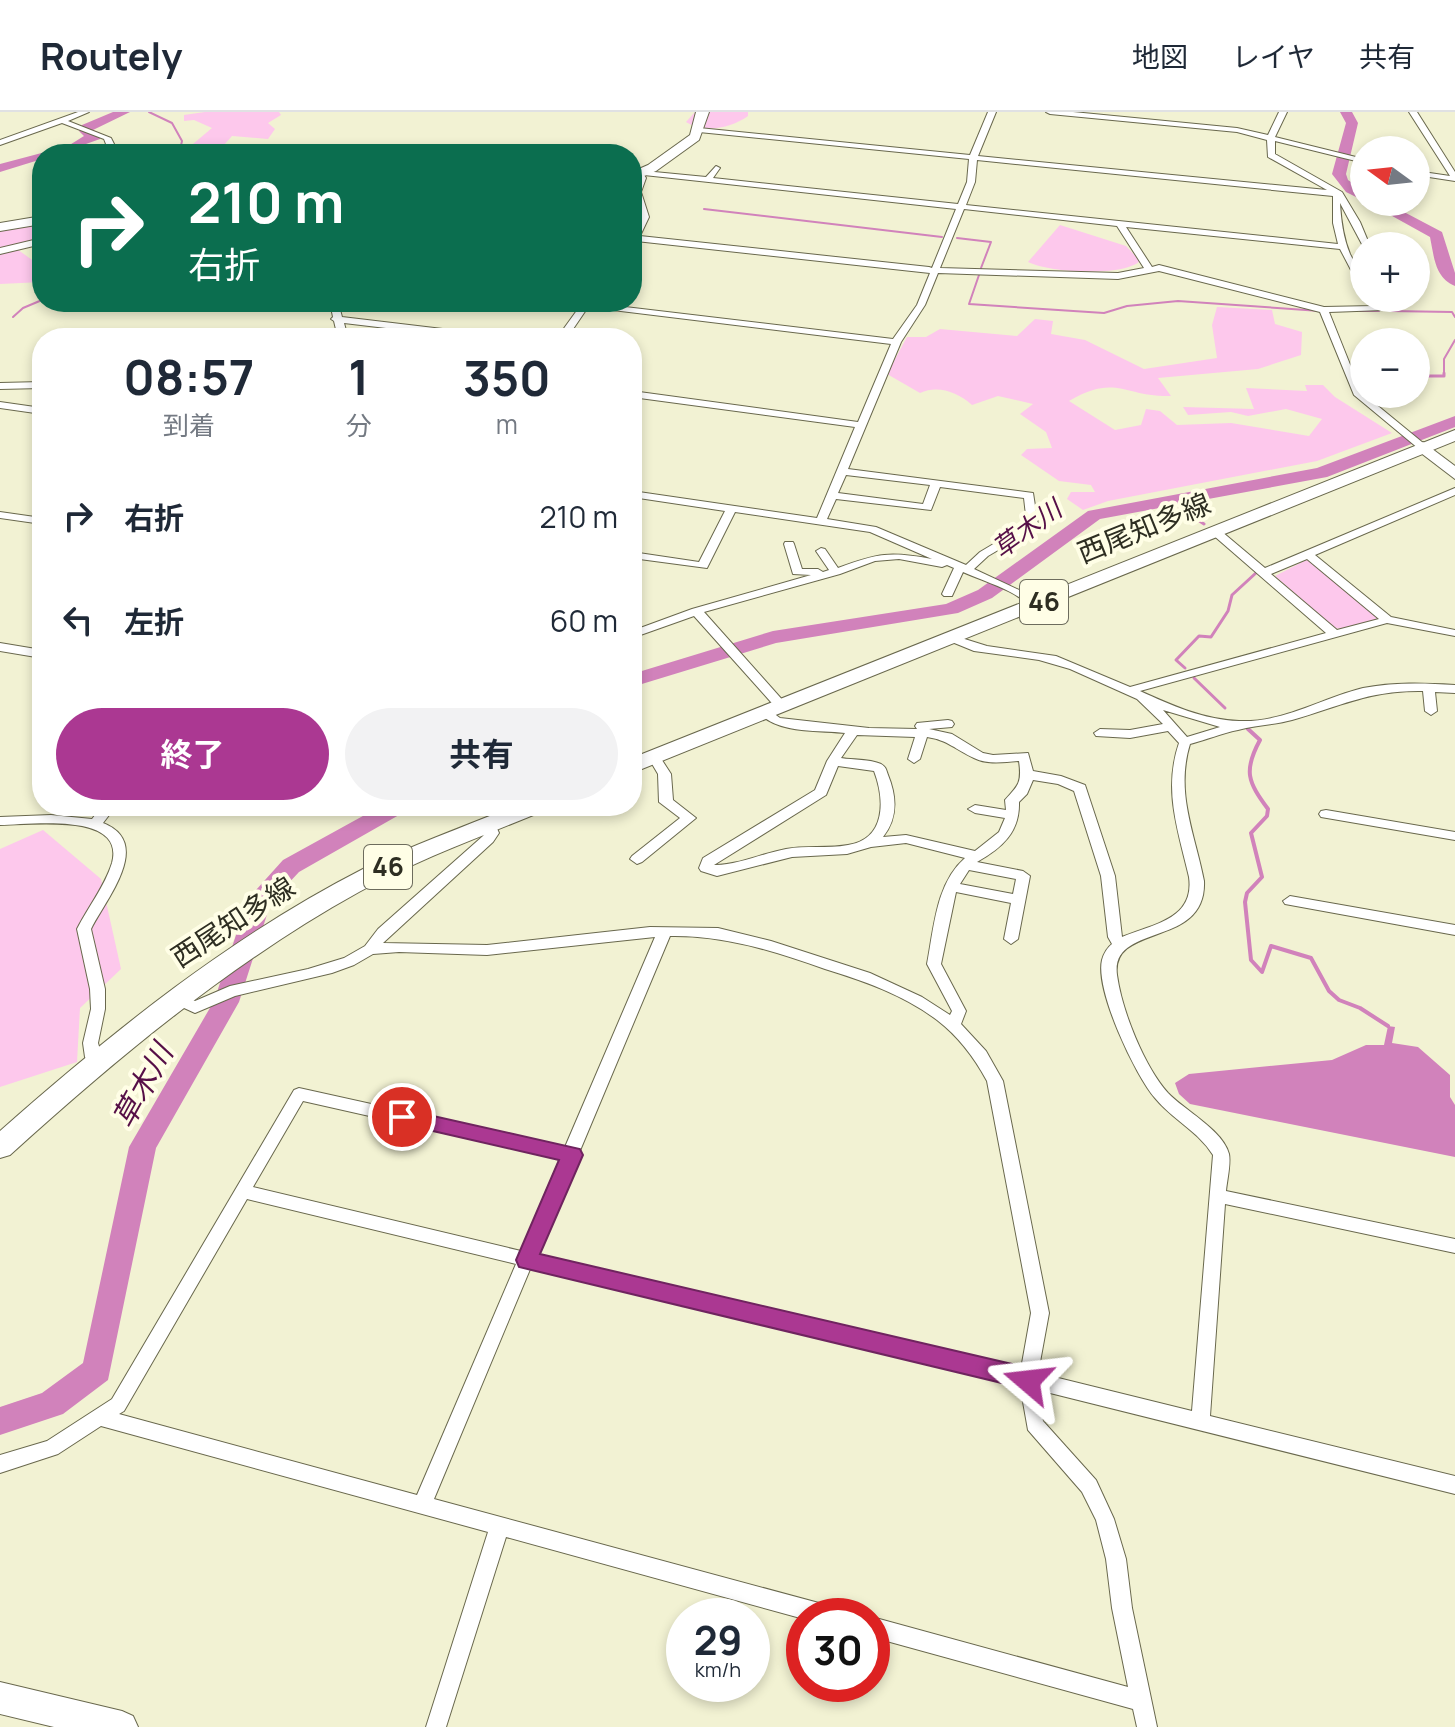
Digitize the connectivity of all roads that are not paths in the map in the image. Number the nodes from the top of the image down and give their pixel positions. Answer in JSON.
{"nodes":[{"id":1,"x":85,"y":112,"type":"edge"},
{"id":2,"x":703,"y":112,"type":"edge"},
{"id":3,"x":992,"y":112,"type":"edge"},
{"id":4,"x":1050,"y":112,"type":"edge"},
{"id":5,"x":1213,"y":112,"type":"edge"},
{"id":6,"x":1283,"y":112,"type":"edge"},
{"id":7,"x":1413,"y":112,"type":"edge"},
{"id":8,"x":63,"y":121,"type":"junction"},
{"id":9,"x":1209,"y":127,"type":"junction"},
{"id":10,"x":699,"y":130,"type":"junction"},
{"id":11,"x":1271,"y":138,"type":"junction"},
{"id":12,"x":0,"y":143,"type":"edge"},
{"id":13,"x":108,"y":144,"type":"edge"},
{"id":14,"x":1350,"y":157,"type":"edge"},
{"id":15,"x":973,"y":158,"type":"junction"},
{"id":16,"x":716,"y":168,"type":"dead end"},
{"id":17,"x":642,"y":172,"type":"edge"},
{"id":18,"x":642,"y":175,"type":"edge"},
{"id":19,"x":1430,"y":175,"type":"edge"},
{"id":20,"x":1455,"y":178,"type":"edge"},
{"id":21,"x":708,"y":180,"type":"junction"},
{"id":22,"x":1339,"y":194,"type":"junction"},
{"id":23,"x":642,"y":204,"type":"edge"},
{"id":24,"x":961,"y":207,"type":"junction"},
{"id":25,"x":32,"y":222,"type":"edge"},
{"id":26,"x":1120,"y":224,"type":"junction"},
{"id":27,"x":642,"y":226,"type":"edge"},
{"id":28,"x":0,"y":227,"type":"edge"},
{"id":29,"x":1360,"y":232,"type":"edge"},
{"id":30,"x":642,"y":241,"type":"edge"},
{"id":31,"x":32,"y":243,"type":"edge"},
{"id":32,"x":1343,"y":247,"type":"junction"},
{"id":33,"x":0,"y":251,"type":"edge"},
{"id":34,"x":1350,"y":265,"type":"edge"},
{"id":35,"x":1148,"y":268,"type":"junction"},
{"id":36,"x":935,"y":270,"type":"junction"},
{"id":37,"x":1350,"y":309,"type":"edge"},
{"id":38,"x":642,"y":310,"type":"edge"},
{"id":39,"x":1324,"y":310,"type":"junction"},
{"id":40,"x":335,"y":312,"type":"edge"},
{"id":41,"x":336,"y":319,"type":"junction"},
{"id":42,"x":339,"y":328,"type":"edge"},
{"id":43,"x":410,"y":328,"type":"edge"},
{"id":44,"x":896,"y":342,"type":"junction"},
{"id":45,"x":32,"y":385,"type":"edge"},
{"id":46,"x":1,"y":387,"type":"edge"},
{"id":47,"x":642,"y":395,"type":"edge"},
{"id":48,"x":0,"y":405,"type":"edge"},
{"id":49,"x":32,"y":410,"type":"edge"},
{"id":50,"x":861,"y":425,"type":"junction"},
{"id":51,"x":1455,"y":435,"type":"edge"},
{"id":52,"x":1415,"y":441,"type":"junction"},
{"id":53,"x":842,"y":471,"type":"junction"},
{"id":54,"x":1455,"y":474,"type":"edge"},
{"id":55,"x":936,"y":483,"type":"junction"},
{"id":56,"x":1455,"y":491,"type":"edge"},
{"id":57,"x":832,"y":495,"type":"junction"},
{"id":58,"x":642,"y":496,"type":"edge"},
{"id":59,"x":731,"y":509,"type":"junction"},
{"id":60,"x":0,"y":515,"type":"edge"},
{"id":61,"x":32,"y":520,"type":"edge"},
{"id":62,"x":821,"y":521,"type":"junction"},
{"id":63,"x":1217,"y":533,"type":"junction"},
{"id":64,"x":789,"y":544,"type":"dead end"},
{"id":65,"x":821,"y":551,"type":"dead end"},
{"id":66,"x":1309,"y":555,"type":"junction"},
{"id":67,"x":642,"y":557,"type":"edge"},
{"id":68,"x":962,"y":568,"type":"junction"},
{"id":69,"x":1266,"y":572,"type":"junction"},
{"id":70,"x":831,"y":573,"type":"junction"},
{"id":71,"x":948,"y":594,"type":"dead end"},
{"id":72,"x":1036,"y":606,"type":"junction"},
{"id":73,"x":696,"y":611,"type":"junction"},
{"id":74,"x":1387,"y":620,"type":"junction"},
{"id":75,"x":642,"y":631,"type":"edge"},
{"id":76,"x":1455,"y":633,"type":"edge"},
{"id":77,"x":1335,"y":634,"type":"junction"},
{"id":78,"x":951,"y":638,"type":"junction"},
{"id":79,"x":0,"y":647,"type":"edge"},
{"id":80,"x":32,"y":652,"type":"edge"},
{"id":81,"x":1429,"y":687,"type":"junction"},
{"id":82,"x":1455,"y":689,"type":"edge"},
{"id":83,"x":1135,"y":692,"type":"junction"},
{"id":84,"x":773,"y":710,"type":"junction"},
{"id":85,"x":1431,"y":711,"type":"dead end"},
{"id":86,"x":948,"y":724,"type":"dead end"},
{"id":87,"x":1239,"y":725,"type":"junction"},
{"id":88,"x":1171,"y":727,"type":"junction"},
{"id":89,"x":854,"y":730,"type":"junction"},
{"id":90,"x":883,"y":732,"type":"junction"},
{"id":91,"x":922,"y":733,"type":"junction"},
{"id":92,"x":1100,"y":733,"type":"dead end"},
{"id":93,"x":1185,"y":742,"type":"junction"},
{"id":94,"x":654,"y":757,"type":"junction"},
{"id":95,"x":914,"y":759,"type":"dead end"},
{"id":96,"x":833,"y":761,"type":"junction"},
{"id":97,"x":642,"y":762,"type":"edge"},
{"id":98,"x":1029,"y":775,"type":"junction"},
{"id":99,"x":975,"y":809,"type":"dead end"},
{"id":100,"x":1326,"y":814,"type":"dead end"},
{"id":101,"x":1013,"y":815,"type":"junction"},
{"id":102,"x":101,"y":816,"type":"edge"},
{"id":103,"x":511,"y":816,"type":"edge"},
{"id":104,"x":0,"y":821,"type":"edge"},
{"id":105,"x":95,"y":824,"type":"junction"},
{"id":106,"x":489,"y":825,"type":"junction"},
{"id":107,"x":1455,"y":836,"type":"edge"},
{"id":108,"x":866,"y":842,"type":"junction"},
{"id":109,"x":637,"y":859,"type":"dead end"},
{"id":110,"x":973,"y":861,"type":"junction"},
{"id":111,"x":953,"y":887,"type":"junction"},
{"id":112,"x":1019,"y":900,"type":"junction"},
{"id":113,"x":1290,"y":901,"type":"dead end"},
{"id":114,"x":1455,"y":930,"type":"edge"},
{"id":115,"x":664,"y":933,"type":"junction"},
{"id":116,"x":1011,"y":939,"type":"dead end"},
{"id":117,"x":1119,"y":944,"type":"junction"},
{"id":118,"x":370,"y":949,"type":"junction"},
{"id":119,"x":176,"y":998,"type":"junction"},
{"id":120,"x":953,"y":1024,"type":"junction"},
{"id":121,"x":96,"y":1063,"type":"junction"},
{"id":122,"x":0,"y":1147,"type":"edge"},
{"id":123,"x":572,"y":1155,"type":"junction"},
{"id":124,"x":242,"y":1191,"type":"junction"},
{"id":125,"x":1220,"y":1196,"type":"junction"},
{"id":126,"x":1455,"y":1246,"type":"edge"},
{"id":127,"x":527,"y":1260,"type":"junction"},
{"id":128,"x":1028,"y":1381,"type":"junction"},
{"id":129,"x":102,"y":1418,"type":"junction"},
{"id":130,"x":1200,"y":1423,"type":"junction"},
{"id":131,"x":0,"y":1464,"type":"edge"},
{"id":132,"x":1455,"y":1485,"type":"edge"},
{"id":133,"x":422,"y":1505,"type":"junction"},
{"id":134,"x":500,"y":1526,"type":"junction"},
{"id":135,"x":786,"y":1604,"type":"edge"},
{"id":136,"x":890,"y":1632,"type":"edge"},
{"id":137,"x":0,"y":1698,"type":"edge"},
{"id":138,"x":1141,"y":1701,"type":"junction"},
{"id":139,"x":122,"y":1727,"type":"edge"},
{"id":140,"x":436,"y":1727,"type":"edge"},
{"id":141,"x":1147,"y":1727,"type":"edge"}],
"edges":[{"from":1,"to":8,"type":"street"},
{"from":2,"to":10,"type":"main road"},
{"from":3,"to":15,"type":"street"},
{"from":4,"to":9,"type":"street"},
{"from":5,"to":9,"type":"street"},
{"from":6,"to":11,"type":"street"},
{"from":7,"to":20,"type":"street"},
{"from":8,"to":12,"type":"street"},
{"from":8,"to":13,"type":"street"},
{"from":9,"to":11,"type":"street"},
{"from":10,"to":15,"type":"street"},
{"from":10,"to":17,"type":"main road"},
{"from":11,"to":14,"type":"street"},
{"from":11,"to":22,"type":"street"},
{"from":15,"to":22,"type":"street"},
{"from":15,"to":24,"type":"street"},
{"from":16,"to":21,"type":"street"},
{"from":18,"to":21,"type":"street"},
{"from":19,"to":20,"type":"street"},
{"from":21,"to":24,"type":"street"},
{"from":22,"to":29,"type":"street"},
{"from":22,"to":32,"type":"street"},
{"from":23,"to":27,"type":"street"},
{"from":24,"to":26,"type":"street"},
{"from":24,"to":36,"type":"street"},
{"from":25,"to":28,"type":"main road"},
{"from":26,"to":32,"type":"street"},
{"from":26,"to":35,"type":"street"},
{"from":30,"to":36,"type":"street"},
{"from":31,"to":33,"type":"street"},
{"from":32,"to":34,"type":"street"},
{"from":35,"to":36,"type":"street"},
{"from":35,"to":39,"type":"street"},
{"from":36,"to":44,"type":"street"},
{"from":37,"to":39,"type":"street"},
{"from":38,"to":44,"type":"street"},
{"from":39,"to":52,"type":"street"},
{"from":40,"to":41,"type":"street"},
{"from":41,"to":42,"type":"street"},
{"from":41,"to":43,"type":"street"},
{"from":44,"to":50,"type":"street"},
{"from":45,"to":46,"type":"street"},
{"from":47,"to":50,"type":"street"},
{"from":48,"to":49,"type":"street"},
{"from":50,"to":53,"type":"street"},
{"from":51,"to":52,"type":"main road","name":"西尾知多線","number":"46"},
{"from":52,"to":54,"type":"main road"},
{"from":52,"to":63,"type":"main road","name":"西尾知多線","number":"46"},
{"from":53,"to":55,"type":"street"},
{"from":53,"to":57,"type":"street"},
{"from":55,"to":57,"type":"street"},
{"from":55,"to":68,"type":"street"},
{"from":56,"to":66,"type":"street"},
{"from":57,"to":62,"type":"street"},
{"from":58,"to":59,"type":"street"},
{"from":59,"to":62,"type":"street"},
{"from":59,"to":67,"type":"street"},
{"from":60,"to":61,"type":"street"},
{"from":62,"to":68,"type":"street"},
{"from":63,"to":69,"type":"street"},
{"from":63,"to":72,"type":"main road","name":"西尾知多線","number":"46"},
{"from":64,"to":70,"type":"street"},
{"from":65,"to":70,"type":"street"},
{"from":66,"to":69,"type":"street"},
{"from":66,"to":74,"type":"street"},
{"from":68,"to":70,"type":"street"},
{"from":68,"to":71,"type":"street"},
{"from":68,"to":72,"type":"street"},
{"from":69,"to":77,"type":"street"},
{"from":70,"to":73,"type":"street"},
{"from":72,"to":78,"type":"main road","name":"西尾知多線","number":"46"},
{"from":73,"to":75,"type":"street"},
{"from":73,"to":84,"type":"street"},
{"from":74,"to":76,"type":"street"},
{"from":74,"to":77,"type":"street"},
{"from":77,"to":83,"type":"street"},
{"from":78,"to":83,"type":"street"},
{"from":78,"to":84,"type":"main road","name":"西尾知多線","number":"46"},
{"from":79,"to":80,"type":"street"},
{"from":81,"to":82,"type":"street"},
{"from":81,"to":85,"type":"street"},
{"from":81,"to":87,"type":"street"},
{"from":83,"to":87,"type":"street"},
{"from":83,"to":88,"type":"street"},
{"from":84,"to":89,"type":"street"},
{"from":84,"to":94,"type":"main road","name":"西尾知多線","number":"46"},
{"from":86,"to":90,"type":"street"},
{"from":87,"to":93,"type":"street"},
{"from":88,"to":92,"type":"street"},
{"from":88,"to":93,"type":"street"},
{"from":89,"to":90,"type":"street"},
{"from":89,"to":96,"type":"street"},
{"from":90,"to":91,"type":"street"},
{"from":91,"to":95,"type":"street"},
{"from":91,"to":98,"type":"street"},
{"from":93,"to":117,"type":"street"},
{"from":94,"to":97,"type":"main road","name":"西尾知多線","number":"46"},
{"from":94,"to":109,"type":"street"},
{"from":96,"to":108,"type":"street"},
{"from":96,"to":108,"type":"street"},
{"from":98,"to":101,"type":"street"},
{"from":98,"to":117,"type":"street"},
{"from":99,"to":101,"type":"street"},
{"from":100,"to":107,"type":"street"},
{"from":101,"to":110,"type":"street"},
{"from":102,"to":105,"type":"street"},
{"from":103,"to":106,"type":"main road","name":"西尾知多線","number":"46"},
{"from":104,"to":105,"type":"street"},
{"from":105,"to":121,"type":"street"},
{"from":106,"to":118,"type":"street"},
{"from":106,"to":119,"type":"main road","name":"西尾知多線","number":"46"},
{"from":108,"to":110,"type":"street"},
{"from":110,"to":111,"type":"street"},
{"from":110,"to":112,"type":"street"},
{"from":111,"to":112,"type":"street"},
{"from":111,"to":120,"type":"street"},
{"from":112,"to":116,"type":"street"},
{"from":113,"to":114,"type":"street"},
{"from":115,"to":118,"type":"street"},
{"from":115,"to":120,"type":"street"},
{"from":115,"to":123,"type":"street"},
{"from":117,"to":125,"type":"street"},
{"from":118,"to":119,"type":"street"},
{"from":119,"to":121,"type":"main road","name":"西尾知多線","number":"46"},
{"from":120,"to":128,"type":"street"},
{"from":121,"to":122,"type":"main road","name":"西尾知多線","number":"46"},
{"from":123,"to":124,"type":"street"},
{"from":123,"to":127,"type":"street"},
{"from":124,"to":127,"type":"street"},
{"from":124,"to":129,"type":"street"},
{"from":125,"to":126,"type":"street"},
{"from":125,"to":130,"type":"street"},
{"from":127,"to":128,"type":"street"},
{"from":127,"to":133,"type":"street"},
{"from":128,"to":130,"type":"street"},
{"from":128,"to":138,"type":"street"},
{"from":129,"to":131,"type":"street"},
{"from":129,"to":133,"type":"street"},
{"from":130,"to":132,"type":"street"},
{"from":133,"to":134,"type":"street"},
{"from":134,"to":135,"type":"street"},
{"from":134,"to":140,"type":"street"},
{"from":136,"to":138,"type":"street"},
{"from":137,"to":139,"type":"main road"},
{"from":138,"to":141,"type":"street"}]}
